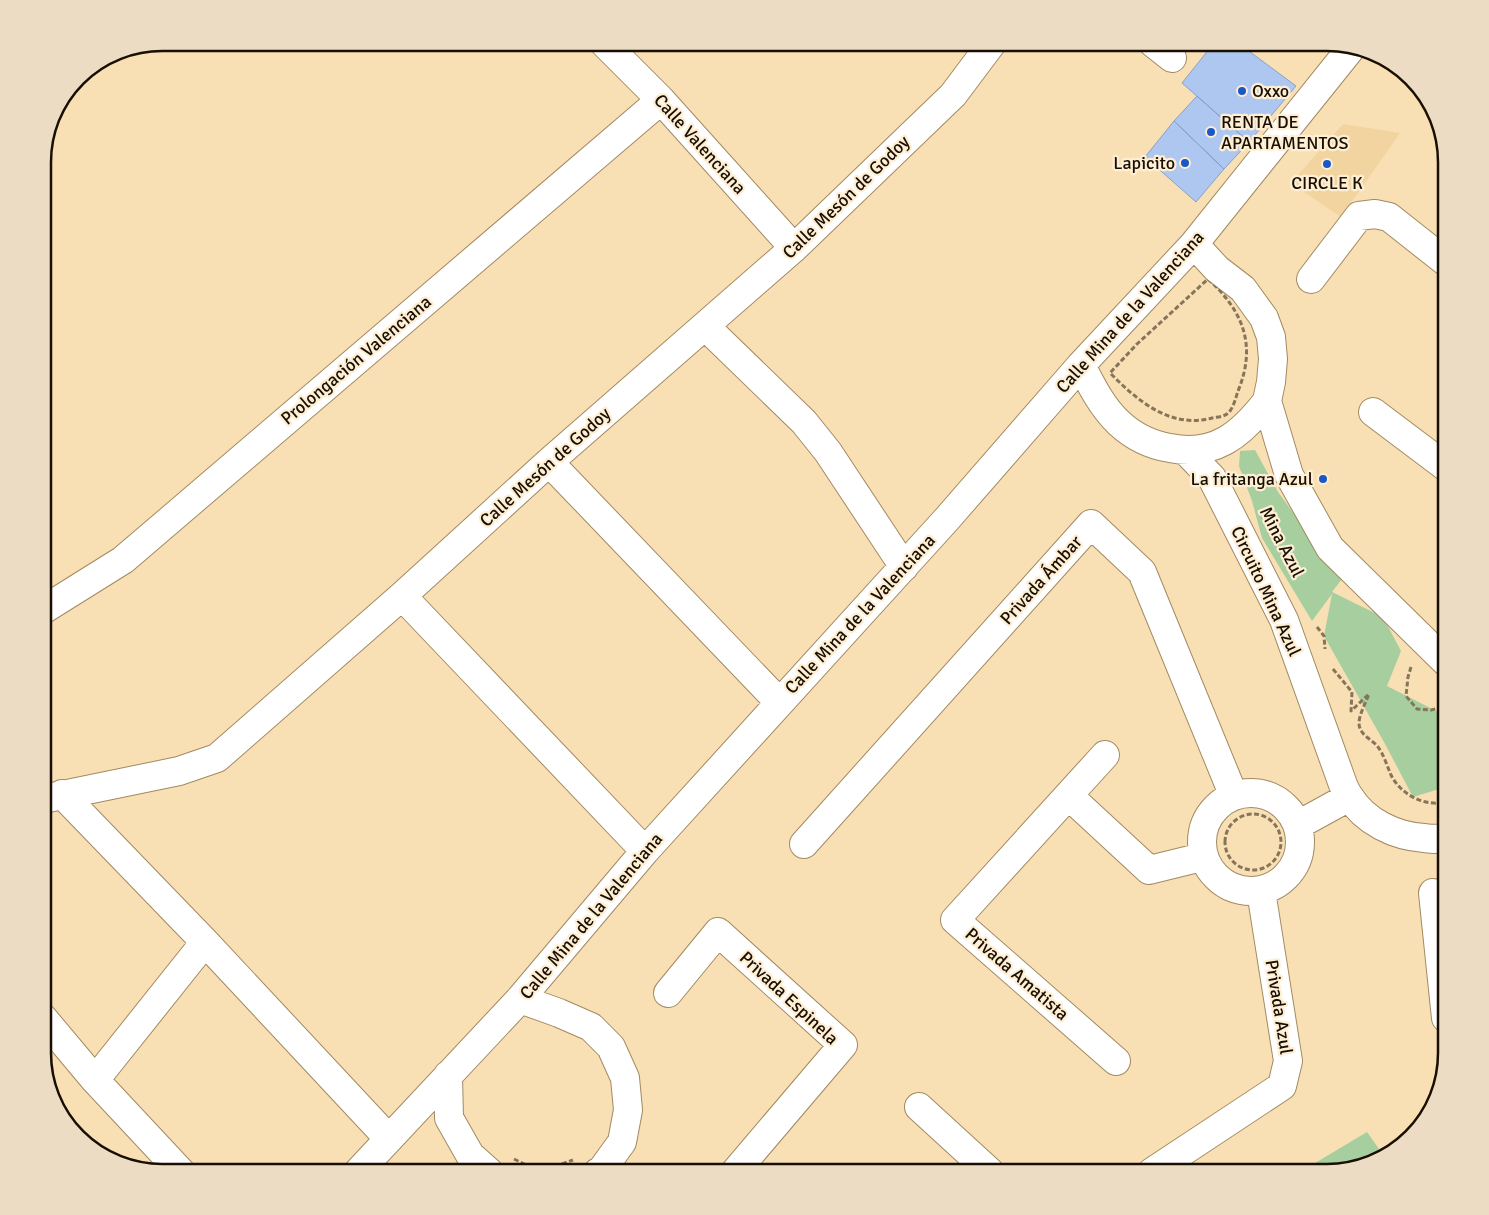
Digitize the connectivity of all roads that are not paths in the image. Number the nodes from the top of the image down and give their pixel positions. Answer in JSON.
{"nodes":[{"id":1,"x":613,"y":51,"type":"edge"},
{"id":2,"x":985,"y":51,"type":"edge"},
{"id":3,"x":1347,"y":53,"type":"edge"},
{"id":4,"x":661,"y":100,"type":"junction"},
{"id":5,"x":1194,"y":244,"type":"junction"},
{"id":6,"x":794,"y":248,"type":"junction"},
{"id":7,"x":1438,"y":256,"type":"edge"},
{"id":8,"x":1311,"y":279,"type":"dead end"},
{"id":9,"x":705,"y":326,"type":"junction"},
{"id":10,"x":1081,"y":365,"type":"junction"},
{"id":11,"x":1267,"y":402,"type":"junction"},
{"id":12,"x":1373,"y":412,"type":"dead end"},
{"id":13,"x":1186,"y":451,"type":"junction"},
{"id":14,"x":1438,"y":461,"type":"edge"},
{"id":15,"x":550,"y":462,"type":"junction"},
{"id":16,"x":904,"y":567,"type":"junction"},
{"id":17,"x":402,"y":596,"type":"junction"},
{"id":18,"x":51,"y":605,"type":"edge"},
{"id":19,"x":1438,"y":654,"type":"edge"},
{"id":20,"x":779,"y":702,"type":"junction"},
{"id":21,"x":1105,"y":755,"type":"dead end"},
{"id":22,"x":1233,"y":794,"type":"junction"},
{"id":23,"x":52,"y":796,"type":"edge"},
{"id":24,"x":1069,"y":796,"type":"junction"},
{"id":25,"x":1349,"y":797,"type":"junction"},
{"id":26,"x":1290,"y":836,"type":"junction"},
{"id":27,"x":1438,"y":839,"type":"edge"},
{"id":28,"x":804,"y":844,"type":"dead end"},
{"id":29,"x":645,"y":851,"type":"junction"},
{"id":30,"x":1202,"y":857,"type":"junction"},
{"id":31,"x":1261,"y":891,"type":"junction"},
{"id":32,"x":1433,"y":893,"type":"dead end"},
{"id":33,"x":1438,"y":940,"type":"edge"},
{"id":34,"x":205,"y":942,"type":"junction"},
{"id":35,"x":668,"y":992,"type":"dead end"},
{"id":36,"x":520,"y":999,"type":"junction"},
{"id":37,"x":51,"y":1028,"type":"edge"},
{"id":38,"x":1116,"y":1061,"type":"dead end"},
{"id":39,"x":448,"y":1075,"type":"junction"},
{"id":40,"x":94,"y":1080,"type":"junction"},
{"id":41,"x":919,"y":1107,"type":"dead end"},
{"id":42,"x":388,"y":1139,"type":"junction"},
{"id":43,"x":173,"y":1164,"type":"edge"},
{"id":44,"x":365,"y":1164,"type":"edge"},
{"id":45,"x":498,"y":1164,"type":"edge"},
{"id":46,"x":606,"y":1164,"type":"edge"},
{"id":47,"x":742,"y":1164,"type":"edge"},
{"id":48,"x":981,"y":1164,"type":"edge"},
{"id":49,"x":1164,"y":1164,"type":"edge"}],
"edges":[{"from":1,"to":4,"type":"street","name":"Calle Valenciana"},
{"from":2,"to":6,"type":"street","name":"Calle Mesón de Godoy"},
{"from":3,"to":5,"type":"street","name":"Calle Mina de la Valenciana"},
{"from":4,"to":6,"type":"street","name":"Calle Valenciana"},
{"from":4,"to":18,"type":"street","name":"Prolongación Valenciana"},
{"from":5,"to":10,"type":"street","name":"Calle Mina de la Valenciana"},
{"from":5,"to":11,"type":"street"},
{"from":6,"to":9,"type":"street","name":"Calle Mesón de Godoy"},
{"from":7,"to":8,"type":"street"},
{"from":9,"to":15,"type":"street","name":"Calle Mesón de Godoy"},
{"from":9,"to":16,"type":"street"},
{"from":10,"to":13,"type":"street"},
{"from":10,"to":16,"type":"street","name":"Calle Mina de la Valenciana"},
{"from":11,"to":13,"type":"street"},
{"from":11,"to":19,"type":"street"},
{"from":12,"to":14,"type":"street"},
{"from":13,"to":25,"type":"street","name":"Circuito Mina Azul"},
{"from":15,"to":17,"type":"street","name":"Calle Mesón de Godoy"},
{"from":15,"to":20,"type":"street"},
{"from":16,"to":20,"type":"street","name":"Calle Mina de la Valenciana"},
{"from":17,"to":23,"type":"street","name":"Calle Mesón de Godoy"},
{"from":17,"to":29,"type":"street"},
{"from":20,"to":29,"type":"street","name":"Calle Mina de la Valenciana"},
{"from":21,"to":24,"type":"street","name":"Privada Amatista"},
{"from":22,"to":26,"type":"street"},
{"from":22,"to":28,"type":"street","name":"Privada Ámbar"},
{"from":22,"to":30,"type":"street"},
{"from":23,"to":34,"type":"street"},
{"from":24,"to":30,"type":"street"},
{"from":24,"to":38,"type":"street","name":"Privada Amatista"},
{"from":25,"to":26,"type":"street"},
{"from":25,"to":27,"type":"street","name":"Circuito Mina Azul"},
{"from":26,"to":31,"type":"street"},
{"from":29,"to":36,"type":"street","name":"Calle Mina de la Valenciana"},
{"from":30,"to":31,"type":"street"},
{"from":31,"to":49,"type":"street","name":"Privada Azul"},
{"from":32,"to":33,"type":"street"},
{"from":34,"to":40,"type":"street"},
{"from":34,"to":42,"type":"street"},
{"from":35,"to":47,"type":"street","name":"Privada Espinela"},
{"from":36,"to":39,"type":"street","name":"Calle Mina de la Valenciana"},
{"from":36,"to":46,"type":"street"},
{"from":37,"to":40,"type":"street"},
{"from":39,"to":42,"type":"street","name":"Calle Mina de la Valenciana"},
{"from":39,"to":45,"type":"street"},
{"from":40,"to":43,"type":"street"},
{"from":41,"to":48,"type":"street"},
{"from":42,"to":44,"type":"street","name":"Calle Mina de la Valenciana"}]}
